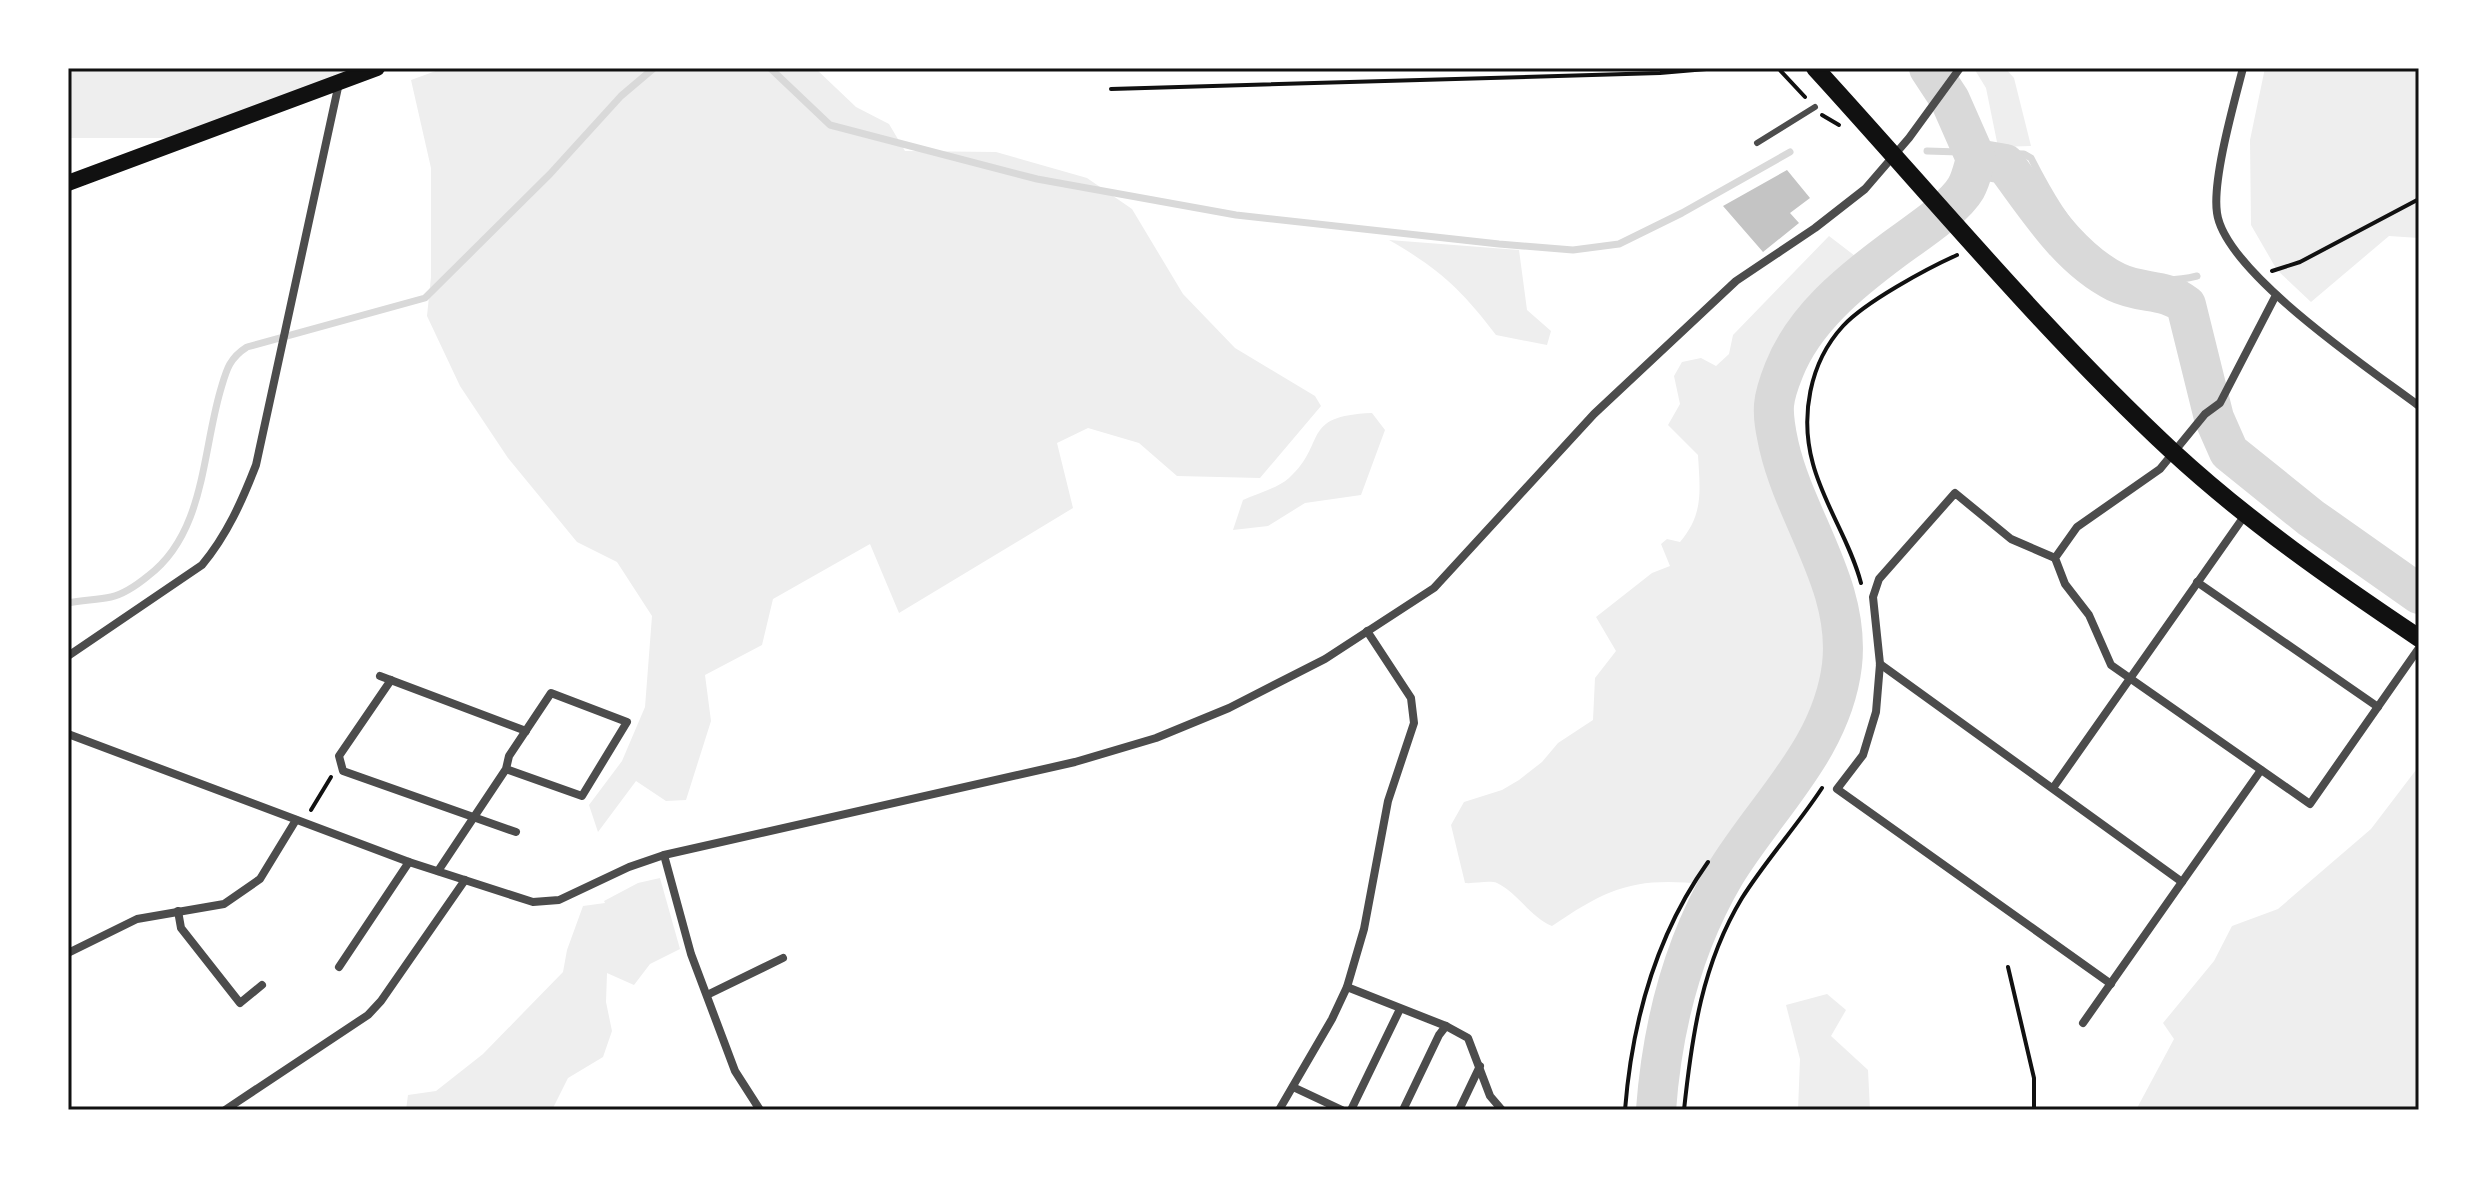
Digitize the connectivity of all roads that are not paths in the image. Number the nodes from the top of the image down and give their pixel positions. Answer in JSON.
{"nodes":[{"id":1,"x":377,"y":68,"type":"edge"},
{"id":2,"x":1815,"y":68,"type":"edge"},
{"id":3,"x":1960,"y":68,"type":"edge"},
{"id":4,"x":2243,"y":68,"type":"edge"},
{"id":5,"x":339,"y":81,"type":"junction"},
{"id":6,"x":1815,"y":107,"type":"dead end"},
{"id":7,"x":1757,"y":143,"type":"dead end"},
{"id":8,"x":1895,"y":155,"type":"junction"},
{"id":9,"x":68,"y":183,"type":"edge"},
{"id":10,"x":2276,"y":295,"type":"junction"},
{"id":11,"x":2419,"y":406,"type":"edge"},
{"id":12,"x":2175,"y":454,"type":"junction"},
{"id":13,"x":2246,"y":514,"type":"junction"},
{"id":14,"x":2055,"y":558,"type":"junction"},
{"id":15,"x":2197,"y":582,"type":"junction"},
{"id":16,"x":1367,"y":631,"type":"junction"},
{"id":17,"x":2419,"y":638,"type":"edge"},
{"id":18,"x":2419,"y":648,"type":"edge"},
{"id":19,"x":68,"y":656,"type":"edge"},
{"id":20,"x":1880,"y":664,"type":"junction"},
{"id":21,"x":380,"y":676,"type":"dead end"},
{"id":22,"x":2129,"y":679,"type":"junction"},
{"id":23,"x":391,"y":680,"type":"junction"},
{"id":24,"x":2378,"y":707,"type":"junction"},
{"id":25,"x":526,"y":731,"type":"junction"},
{"id":26,"x":68,"y":734,"type":"edge"},
{"id":27,"x":506,"y":769,"type":"junction"},
{"id":28,"x":2261,"y":770,"type":"junction"},
{"id":29,"x":2053,"y":788,"type":"junction"},
{"id":30,"x":474,"y":817,"type":"junction"},
{"id":31,"x":300,"y":821,"type":"junction"},
{"id":32,"x":516,"y":832,"type":"dead end"},
{"id":33,"x":664,"y":855,"type":"junction"},
{"id":34,"x":409,"y":862,"type":"junction"},
{"id":35,"x":438,"y":871,"type":"junction"},
{"id":36,"x":465,"y":880,"type":"junction"},
{"id":37,"x":2182,"y":882,"type":"junction"},
{"id":38,"x":178,"y":911,"type":"junction"},
{"id":39,"x":68,"y":938,"type":"edge"},
{"id":40,"x":71,"y":951,"type":"edge"},
{"id":41,"x":783,"y":958,"type":"dead end"},
{"id":42,"x":339,"y":967,"type":"dead end"},
{"id":43,"x":2111,"y":984,"type":"junction"},
{"id":44,"x":262,"y":985,"type":"dead end"},
{"id":45,"x":1347,"y":987,"type":"junction"},
{"id":46,"x":707,"y":995,"type":"junction"},
{"id":47,"x":1400,"y":1009,"type":"junction"},
{"id":48,"x":2083,"y":1023,"type":"dead end"},
{"id":49,"x":1446,"y":1026,"type":"junction"},
{"id":50,"x":1480,"y":1065,"type":"junction"},
{"id":51,"x":1293,"y":1087,"type":"junction"},
{"id":52,"x":225,"y":1110,"type":"edge"},
{"id":53,"x":760,"y":1110,"type":"edge"},
{"id":54,"x":1279,"y":1110,"type":"edge"},
{"id":55,"x":1342,"y":1110,"type":"edge"},
{"id":56,"x":1351,"y":1110,"type":"edge"},
{"id":57,"x":1403,"y":1110,"type":"edge"},
{"id":58,"x":1459,"y":1110,"type":"edge"},
{"id":59,"x":1502,"y":1110,"type":"edge"}],
"edges":[{"from":1,"to":5,"type":"main road"},
{"from":2,"to":8,"type":"highway"},
{"from":3,"to":8,"type":"street"},
{"from":4,"to":10,"type":"street"},
{"from":5,"to":9,"type":"main road"},
{"from":5,"to":19,"type":"street"},
{"from":6,"to":7,"type":"lane"},
{"from":8,"to":12,"type":"highway"},
{"from":8,"to":16,"type":"street"},
{"from":10,"to":11,"type":"street"},
{"from":10,"to":12,"type":"street"},
{"from":12,"to":13,"type":"highway"},
{"from":12,"to":14,"type":"street"},
{"from":13,"to":15,"type":"street"},
{"from":13,"to":17,"type":"highway"},
{"from":14,"to":20,"type":"street"},
{"from":14,"to":22,"type":"street"},
{"from":15,"to":22,"type":"street"},
{"from":15,"to":24,"type":"street"},
{"from":16,"to":33,"type":"street"},
{"from":16,"to":45,"type":"street"},
{"from":18,"to":24,"type":"street"},
{"from":20,"to":29,"type":"street"},
{"from":20,"to":43,"type":"street"},
{"from":21,"to":23,"type":"street"},
{"from":22,"to":28,"type":"street"},
{"from":22,"to":29,"type":"street"},
{"from":23,"to":25,"type":"street"},
{"from":23,"to":30,"type":"street"},
{"from":24,"to":28,"type":"street"},
{"from":25,"to":27,"type":"street"},
{"from":25,"to":27,"type":"street"},
{"from":26,"to":31,"type":"street"},
{"from":27,"to":30,"type":"street"},
{"from":28,"to":37,"type":"street"},
{"from":29,"to":37,"type":"street"},
{"from":30,"to":32,"type":"street"},
{"from":30,"to":35,"type":"street"},
{"from":31,"to":34,"type":"street"},
{"from":31,"to":38,"type":"street"},
{"from":33,"to":36,"type":"street"},
{"from":33,"to":46,"type":"street"},
{"from":34,"to":35,"type":"street"},
{"from":34,"to":42,"type":"street"},
{"from":35,"to":36,"type":"street"},
{"from":36,"to":52,"type":"street"},
{"from":37,"to":43,"type":"street"},
{"from":38,"to":40,"type":"street"},
{"from":38,"to":44,"type":"street"},
{"from":39,"to":40,"type":"street"},
{"from":41,"to":46,"type":"street"},
{"from":43,"to":48,"type":"street"},
{"from":45,"to":47,"type":"street"},
{"from":45,"to":51,"type":"street"},
{"from":46,"to":53,"type":"street"},
{"from":47,"to":49,"type":"street"},
{"from":47,"to":56,"type":"street"},
{"from":49,"to":50,"type":"street"},
{"from":49,"to":57,"type":"street"},
{"from":50,"to":58,"type":"street"},
{"from":50,"to":59,"type":"street"},
{"from":51,"to":54,"type":"street"},
{"from":51,"to":55,"type":"street"}]}
